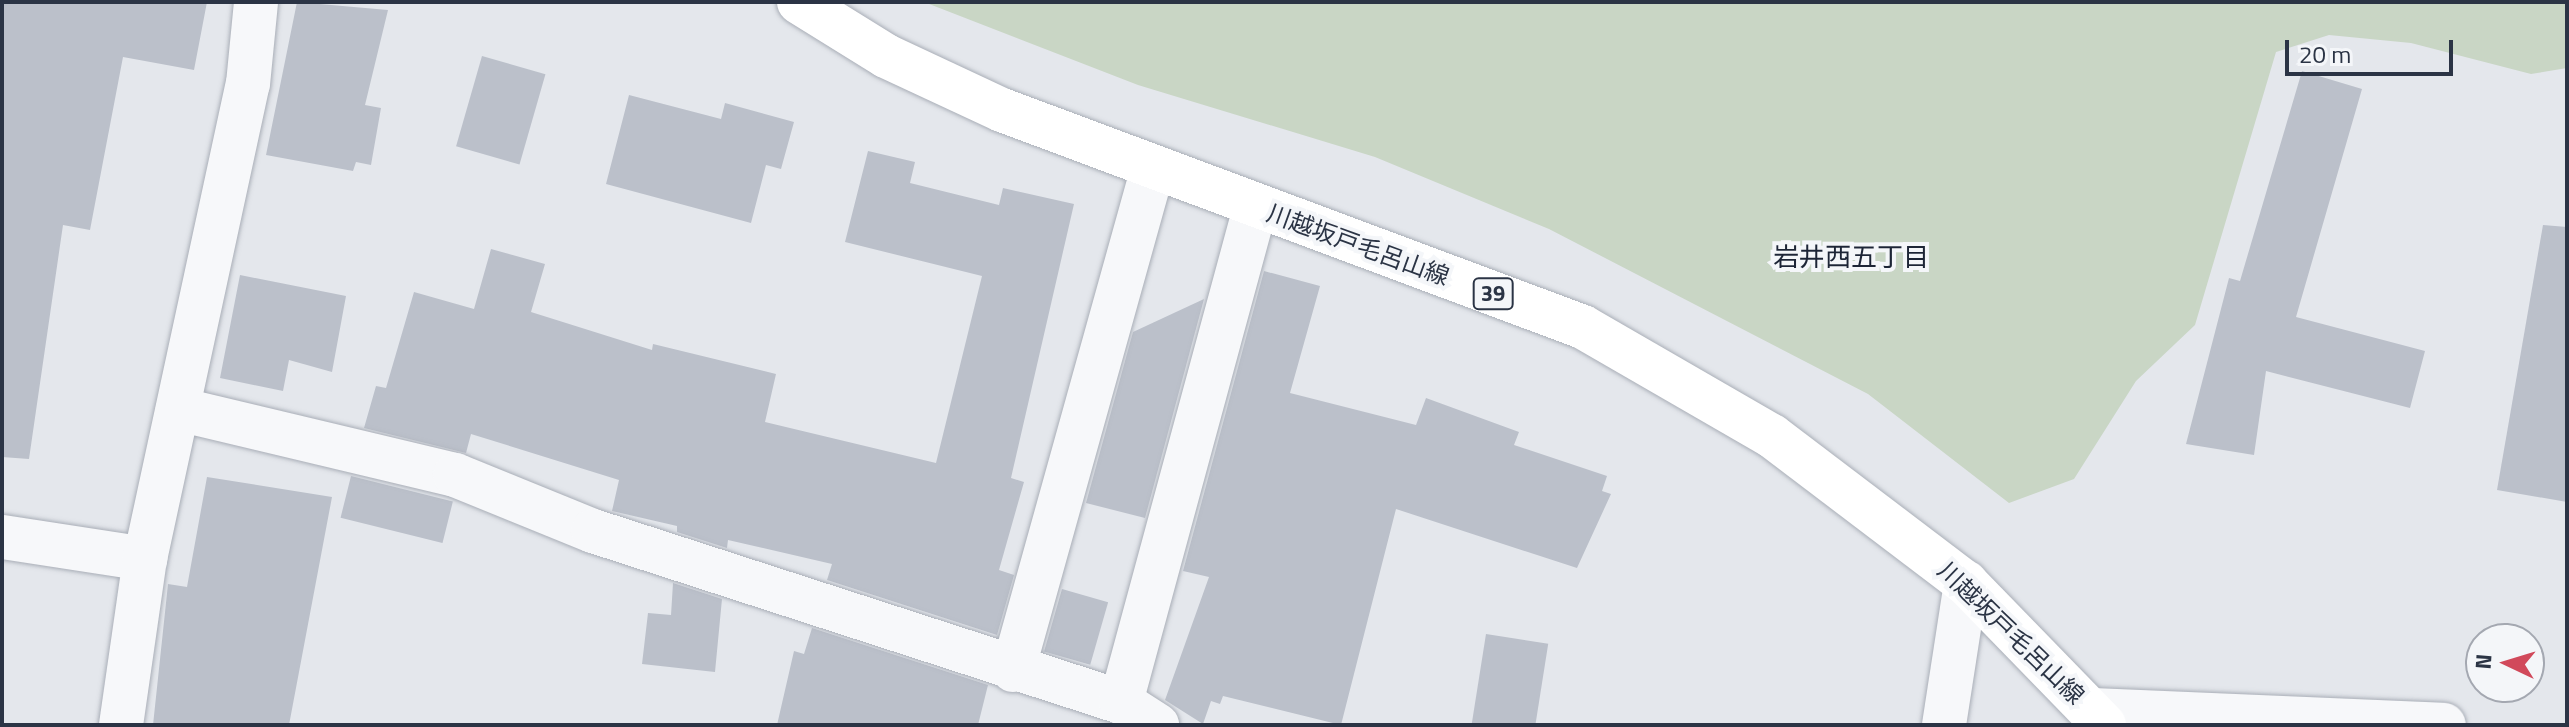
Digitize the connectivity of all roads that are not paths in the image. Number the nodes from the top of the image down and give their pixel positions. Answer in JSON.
{"nodes":[{"id":1,"x":256,"y":2,"type":"edge"},
{"id":2,"x":799,"y":2,"type":"edge"},
{"id":3,"x":1153,"y":168,"type":"junction"},
{"id":4,"x":1255,"y":208,"type":"junction"},
{"id":5,"x":178,"y":409,"type":"junction"},
{"id":6,"x":2,"y":537,"type":"edge"},
{"id":7,"x":145,"y":559,"type":"junction"},
{"id":8,"x":1966,"y":583,"type":"junction"},
{"id":9,"x":1013,"y":670,"type":"junction"},
{"id":10,"x":1121,"y":702,"type":"junction"},
{"id":11,"x":2098,"y":718,"type":"edge"},
{"id":12,"x":121,"y":725,"type":"edge"},
{"id":13,"x":1157,"y":725,"type":"edge"},
{"id":14,"x":1944,"y":725,"type":"edge"},
{"id":15,"x":2444,"y":725,"type":"edge"}],
"edges":[{"from":1,"to":5,"type":"street"},
{"from":2,"to":3,"type":"main road","name":"川越坂戸毛呂山線","number":"39"},
{"from":3,"to":4,"type":"main road","name":"川越坂戸毛呂山線","number":"39"},
{"from":3,"to":9,"type":"street"},
{"from":4,"to":8,"type":"main road","name":"川越坂戸毛呂山線","number":"39"},
{"from":4,"to":10,"type":"street"},
{"from":5,"to":7,"type":"street"},
{"from":5,"to":9,"type":"street"},
{"from":6,"to":7,"type":"street"},
{"from":7,"to":12,"type":"street"},
{"from":8,"to":11,"type":"main road","name":"川越坂戸毛呂山線","number":"39"},
{"from":8,"to":14,"type":"street"},
{"from":9,"to":10,"type":"street"},
{"from":10,"to":13,"type":"street"},
{"from":11,"to":15,"type":"street"}]}
